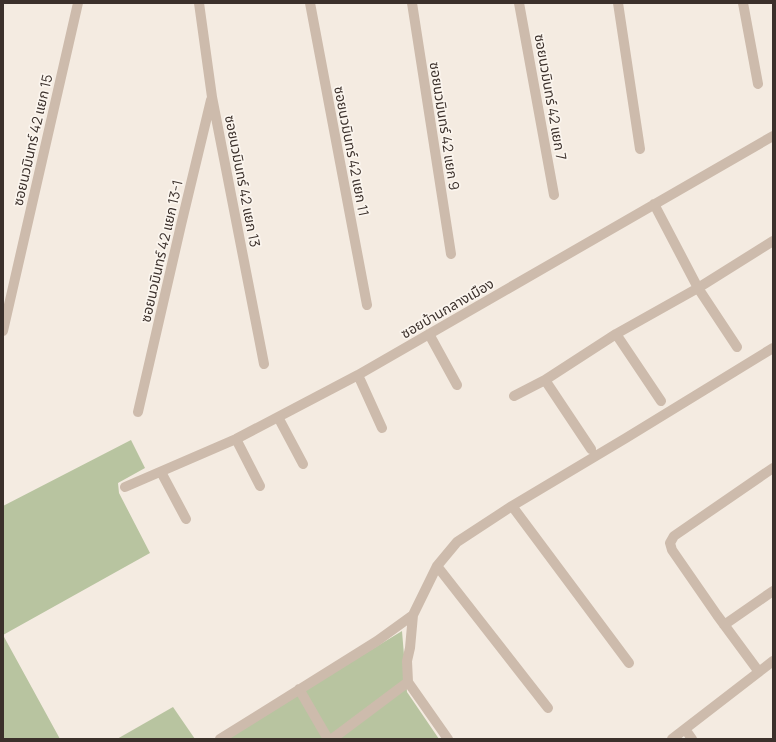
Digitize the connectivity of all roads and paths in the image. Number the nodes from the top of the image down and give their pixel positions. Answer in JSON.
{"nodes":[{"id":1,"x":78,"y":3,"type":"edge"},
{"id":2,"x":199,"y":3,"type":"edge"},
{"id":3,"x":310,"y":3,"type":"edge"},
{"id":4,"x":412,"y":3,"type":"edge"},
{"id":5,"x":520,"y":3,"type":"edge"},
{"id":6,"x":618,"y":3,"type":"edge"},
{"id":7,"x":743,"y":3,"type":"edge"},
{"id":8,"x":758,"y":84,"type":"dead end"},
{"id":9,"x":212,"y":97,"type":"junction"},
{"id":10,"x":773,"y":136,"type":"edge"},
{"id":11,"x":640,"y":148,"type":"dead end"},
{"id":12,"x":554,"y":195,"type":"dead end"},
{"id":13,"x":654,"y":204,"type":"junction"},
{"id":14,"x":772,"y":244,"type":"edge"},
{"id":15,"x":451,"y":254,"type":"dead end"},
{"id":16,"x":698,"y":288,"type":"junction"},
{"id":17,"x":368,"y":305,"type":"dead end"},
{"id":18,"x":3,"y":331,"type":"edge"},
{"id":19,"x":429,"y":334,"type":"junction"},
{"id":20,"x":616,"y":334,"type":"junction"},
{"id":21,"x":737,"y":347,"type":"dead end"},
{"id":22,"x":773,"y":348,"type":"edge"},
{"id":23,"x":264,"y":364,"type":"dead end"},
{"id":24,"x":358,"y":375,"type":"junction"},
{"id":25,"x":545,"y":380,"type":"junction"},
{"id":26,"x":457,"y":385,"type":"dead end"},
{"id":27,"x":514,"y":396,"type":"dead end"},
{"id":28,"x":661,"y":401,"type":"dead end"},
{"id":29,"x":138,"y":412,"type":"dead end"},
{"id":30,"x":278,"y":417,"type":"junction"},
{"id":31,"x":382,"y":428,"type":"dead end"},
{"id":32,"x":236,"y":439,"type":"junction"},
{"id":33,"x":591,"y":449,"type":"dead end"},
{"id":34,"x":303,"y":464,"type":"dead end"},
{"id":35,"x":773,"y":468,"type":"edge"},
{"id":36,"x":160,"y":472,"type":"junction"},
{"id":37,"x":260,"y":486,"type":"dead end"},
{"id":38,"x":125,"y":487,"type":"dead end"},
{"id":39,"x":512,"y":506,"type":"junction"},
{"id":40,"x":186,"y":519,"type":"dead end"},
{"id":41,"x":437,"y":566,"type":"junction"},
{"id":42,"x":773,"y":591,"type":"edge"},
{"id":43,"x":413,"y":615,"type":"junction"},
{"id":44,"x":724,"y":625,"type":"junction"},
{"id":45,"x":773,"y":661,"type":"edge"},
{"id":46,"x":629,"y":663,"type":"dead end"},
{"id":47,"x":759,"y":672,"type":"junction"},
{"id":48,"x":408,"y":682,"type":"junction"},
{"id":49,"x":299,"y":689,"type":"junction"},
{"id":50,"x":548,"y":708,"type":"dead end"},
{"id":51,"x":685,"y":729,"type":"junction"},
{"id":52,"x":220,"y":739,"type":"edge"},
{"id":53,"x":328,"y":739,"type":"edge"},
{"id":54,"x":332,"y":739,"type":"edge"},
{"id":55,"x":448,"y":739,"type":"edge"},
{"id":56,"x":672,"y":739,"type":"edge"},
{"id":57,"x":692,"y":739,"type":"edge"}],
"edges":[{"from":1,"to":18,"type":"street","name":"ซอยนวมินทร์ 42 แยก 15"},
{"from":2,"to":9,"type":"street","name":"ซอยนวมินทร์ 42 แยก 13"},
{"from":3,"to":17,"type":"street","name":"ซอยนวมินทร์ 42 แยก 11"},
{"from":4,"to":15,"type":"street","name":"ซอยนวมินทร์ 42 แยก 9"},
{"from":5,"to":12,"type":"street","name":"ซอยนวมินทร์ 42 แยก 7"},
{"from":6,"to":11,"type":"street"},
{"from":7,"to":8,"type":"street"},
{"from":9,"to":23,"type":"street","name":"ซอยนวมินทร์ 42 แยก 13"},
{"from":9,"to":29,"type":"street","name":"ซอยนวมินทร์ 42 แยก 13-1"},
{"from":10,"to":13,"type":"street","name":"ซอยบ้านกลางเมือง"},
{"from":13,"to":16,"type":"street"},
{"from":13,"to":19,"type":"street","name":"ซอยบ้านกลางเมือง"},
{"from":14,"to":16,"type":"street"},
{"from":16,"to":20,"type":"street"},
{"from":16,"to":21,"type":"street"},
{"from":19,"to":24,"type":"street","name":"ซอยบ้านกลางเมือง"},
{"from":19,"to":26,"type":"street"},
{"from":20,"to":25,"type":"street"},
{"from":20,"to":28,"type":"street"},
{"from":22,"to":39,"type":"street"},
{"from":24,"to":30,"type":"street","name":"ซอยบ้านกลางเมือง"},
{"from":24,"to":31,"type":"street"},
{"from":25,"to":27,"type":"street"},
{"from":25,"to":33,"type":"street"},
{"from":30,"to":32,"type":"street","name":"ซอยบ้านกลางเมือง"},
{"from":30,"to":34,"type":"street"},
{"from":32,"to":36,"type":"street","name":"ซอยบ้านกลางเมือง"},
{"from":32,"to":37,"type":"street"},
{"from":35,"to":44,"type":"street"},
{"from":36,"to":38,"type":"street","name":"ซอยบ้านกลางเมือง"},
{"from":36,"to":40,"type":"street"},
{"from":39,"to":41,"type":"street"},
{"from":39,"to":46,"type":"street"},
{"from":41,"to":43,"type":"street"},
{"from":41,"to":50,"type":"street"},
{"from":42,"to":44,"type":"street"},
{"from":43,"to":48,"type":"street"},
{"from":43,"to":49,"type":"street"},
{"from":44,"to":47,"type":"street"},
{"from":45,"to":47,"type":"street"},
{"from":47,"to":51,"type":"street"},
{"from":48,"to":54,"type":"street"},
{"from":48,"to":55,"type":"street"},
{"from":49,"to":52,"type":"street"},
{"from":49,"to":53,"type":"street"},
{"from":51,"to":56,"type":"street"},
{"from":51,"to":57,"type":"street"}]}
